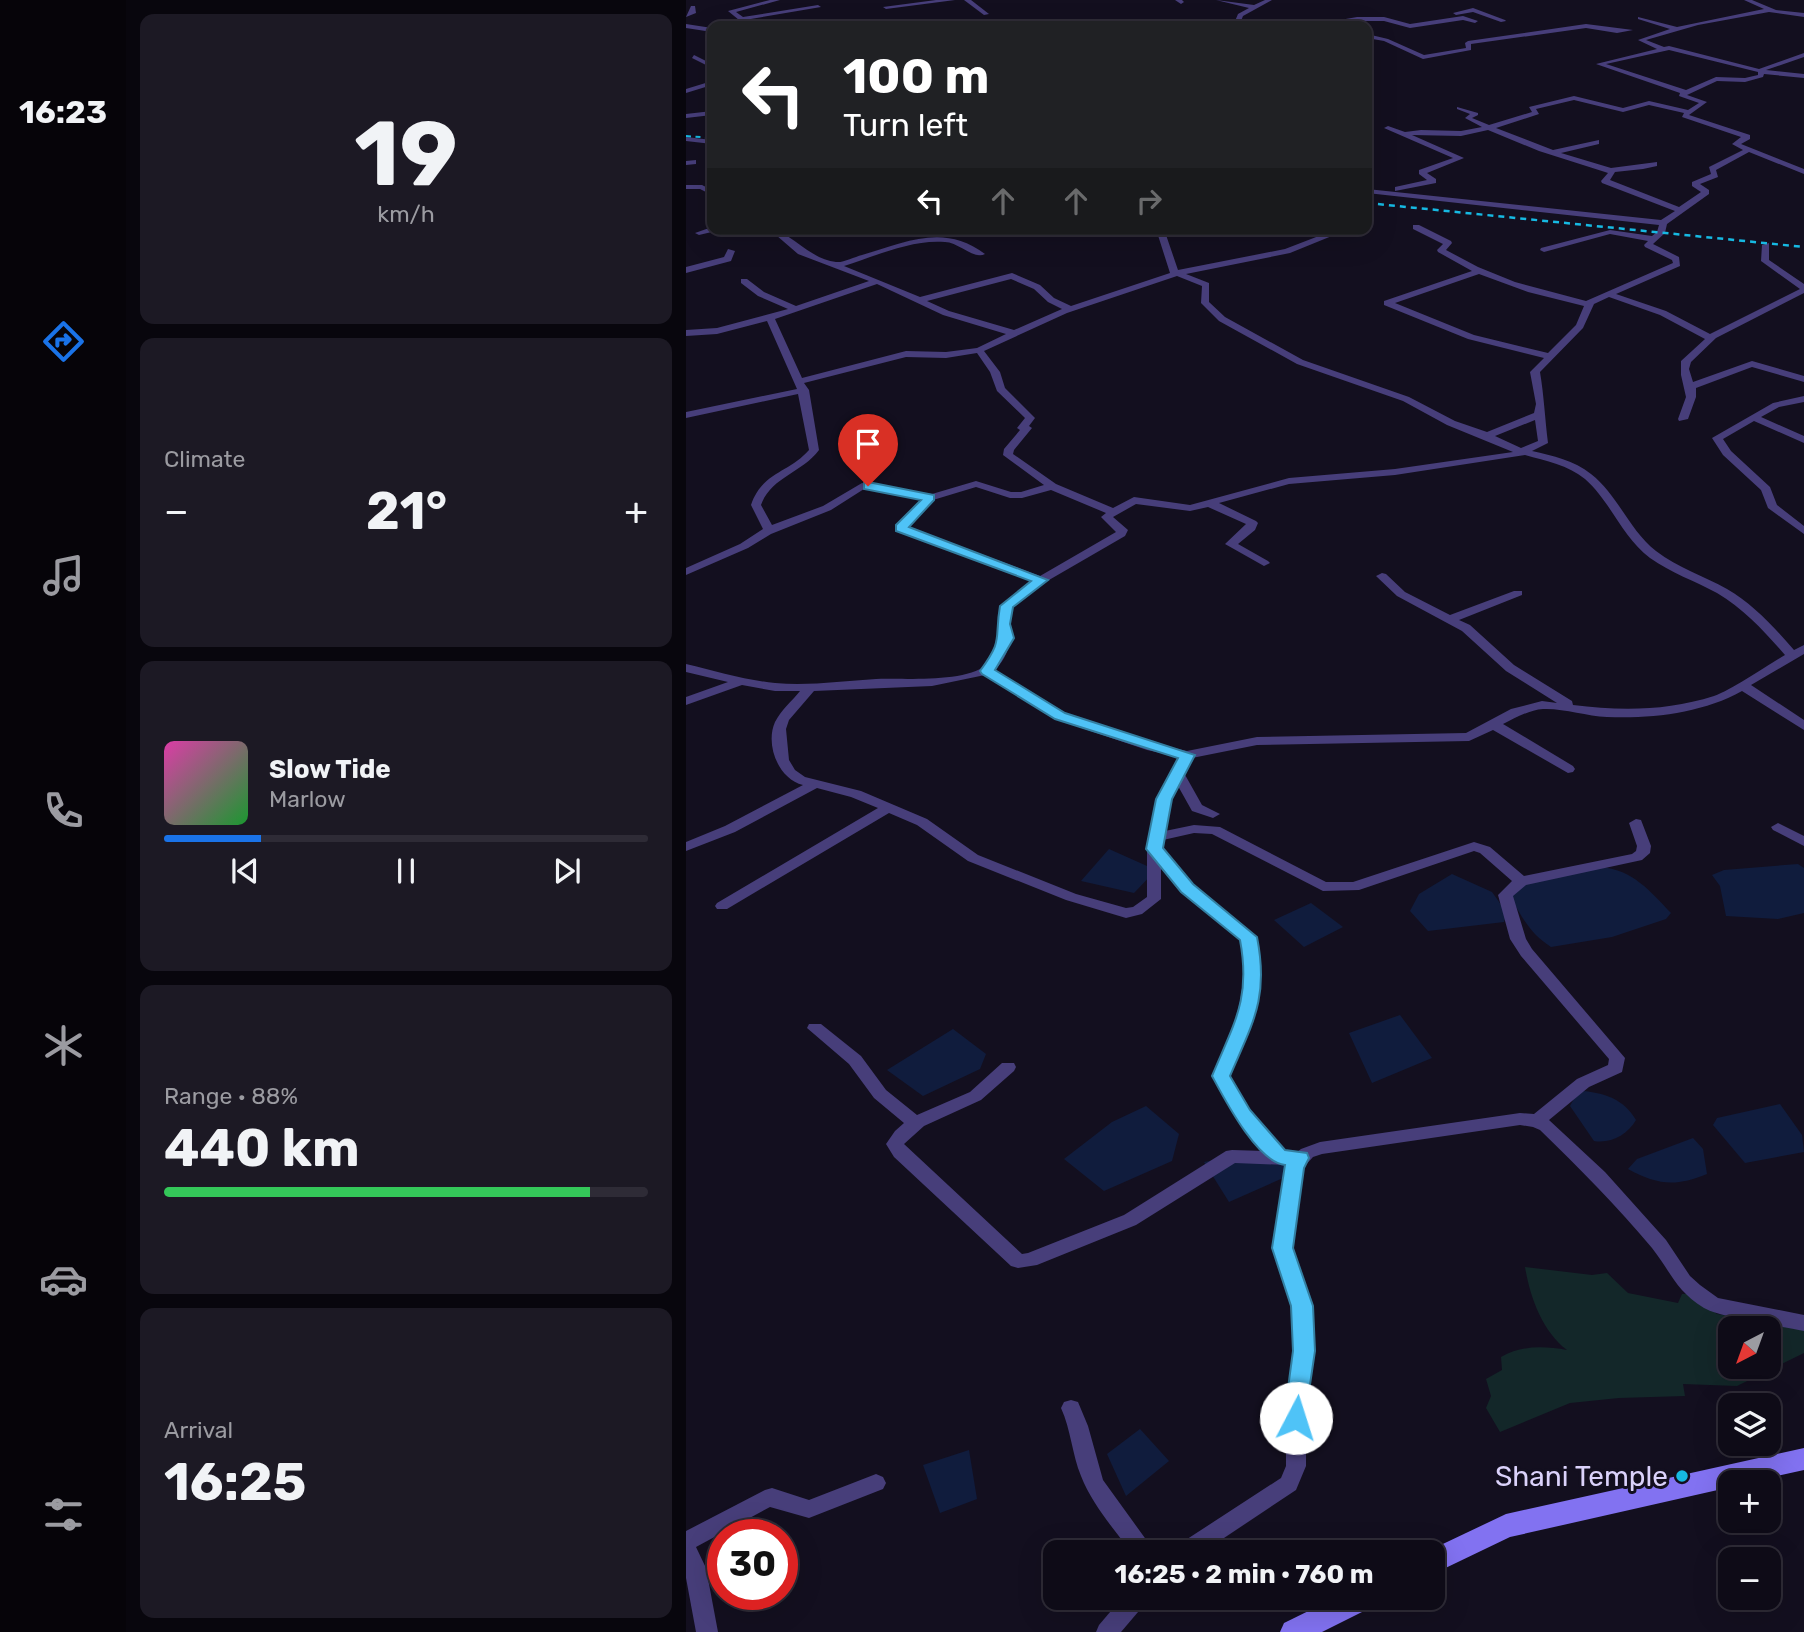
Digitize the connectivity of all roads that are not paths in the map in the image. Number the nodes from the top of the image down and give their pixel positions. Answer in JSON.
{"nodes":[{"id":1,"x":777,"y":0,"type":"edge"},
{"id":2,"x":951,"y":0,"type":"edge"},
{"id":3,"x":967,"y":0,"type":"edge"},
{"id":4,"x":1219,"y":0,"type":"edge"},
{"id":5,"x":1269,"y":0,"type":"edge"},
{"id":6,"x":1747,"y":0,"type":"edge"},
{"id":7,"x":879,"y":3,"type":"dead end"},
{"id":8,"x":693,"y":7,"type":"dead end"},
{"id":9,"x":818,"y":7,"type":"dead end"},
{"id":10,"x":886,"y":7,"type":"junction"},
{"id":11,"x":1253,"y":7,"type":"junction"},
{"id":12,"x":1769,"y":10,"type":"junction"},
{"id":13,"x":782,"y":12,"type":"junction"},
{"id":14,"x":891,"y":13,"type":"dead end"},
{"id":15,"x":986,"y":14,"type":"dead end"},
{"id":16,"x":686,"y":15,"type":"edge"},
{"id":17,"x":1804,"y":15,"type":"edge"},
{"id":18,"x":1640,"y":18,"type":"dead end"},
{"id":19,"x":703,"y":19,"type":"dead end"},
{"id":20,"x":797,"y":20,"type":"dead end"},
{"id":21,"x":1503,"y":20,"type":"dead end"},
{"id":22,"x":742,"y":21,"type":"edge"},
{"id":23,"x":747,"y":21,"type":"edge"},
{"id":24,"x":1238,"y":21,"type":"edge"},
{"id":25,"x":1356,"y":21,"type":"edge"},
{"id":26,"x":1475,"y":21,"type":"dead end"},
{"id":27,"x":1396,"y":23,"type":"junction"},
{"id":28,"x":1609,"y":23,"type":"dead end"},
{"id":29,"x":686,"y":26,"type":"edge"},
{"id":30,"x":707,"y":29,"type":"edge"},
{"id":31,"x":1677,"y":29,"type":"junction"},
{"id":32,"x":1630,"y":30,"type":"junction"},
{"id":33,"x":1372,"y":37,"type":"edge"},
{"id":34,"x":1654,"y":37,"type":"junction"},
{"id":35,"x":1400,"y":45,"type":"junction"},
{"id":36,"x":1374,"y":48,"type":"dead end"},
{"id":37,"x":1663,"y":49,"type":"junction"},
{"id":38,"x":1804,"y":55,"type":"edge"},
{"id":39,"x":694,"y":57,"type":"dead end"},
{"id":40,"x":707,"y":63,"type":"edge"},
{"id":41,"x":1761,"y":70,"type":"junction"},
{"id":42,"x":1804,"y":76,"type":"edge"},
{"id":43,"x":707,"y":84,"type":"edge"},
{"id":44,"x":698,"y":85,"type":"junction"},
{"id":45,"x":686,"y":91,"type":"edge"},
{"id":46,"x":707,"y":91,"type":"edge"},
{"id":47,"x":1685,"y":92,"type":"junction"},
{"id":48,"x":1524,"y":100,"type":"dead end"},
{"id":49,"x":705,"y":106,"type":"dead end"},
{"id":50,"x":1536,"y":106,"type":"junction"},
{"id":51,"x":686,"y":108,"type":"edge"},
{"id":52,"x":1459,"y":108,"type":"dead end"},
{"id":53,"x":1688,"y":112,"type":"junction"},
{"id":54,"x":707,"y":114,"type":"edge"},
{"id":55,"x":686,"y":116,"type":"edge"},
{"id":56,"x":1487,"y":127,"type":"junction"},
{"id":57,"x":1388,"y":128,"type":"dead end"},
{"id":58,"x":1407,"y":134,"type":"junction"},
{"id":59,"x":686,"y":139,"type":"edge"},
{"id":60,"x":707,"y":141,"type":"edge"},
{"id":61,"x":1596,"y":142,"type":"dead end"},
{"id":62,"x":1748,"y":150,"type":"junction"},
{"id":63,"x":1553,"y":153,"type":"junction"},
{"id":64,"x":1654,"y":164,"type":"dead end"},
{"id":65,"x":1610,"y":171,"type":"junction"},
{"id":66,"x":1804,"y":172,"type":"edge"},
{"id":67,"x":707,"y":184,"type":"edge"},
{"id":68,"x":686,"y":187,"type":"edge"},
{"id":69,"x":702,"y":187,"type":"junction"},
{"id":70,"x":707,"y":190,"type":"edge"},
{"id":71,"x":1372,"y":191,"type":"edge"},
{"id":72,"x":1387,"y":192,"type":"junction"},
{"id":73,"x":1679,"y":210,"type":"junction"},
{"id":74,"x":1663,"y":223,"type":"junction"},
{"id":75,"x":1416,"y":227,"type":"dead end"},
{"id":76,"x":707,"y":231,"type":"edge"},
{"id":77,"x":699,"y":233,"type":"dead end"},
{"id":78,"x":779,"y":235,"type":"edge"},
{"id":79,"x":1162,"y":235,"type":"edge"},
{"id":80,"x":1329,"y":235,"type":"edge"},
{"id":81,"x":1653,"y":239,"type":"junction"},
{"id":82,"x":1766,"y":244,"type":"dead end"},
{"id":83,"x":1544,"y":250,"type":"dead end"},
{"id":84,"x":731,"y":251,"type":"dead end"},
{"id":85,"x":981,"y":254,"type":"dead end"},
{"id":86,"x":837,"y":265,"type":"junction"},
{"id":87,"x":686,"y":270,"type":"edge"},
{"id":88,"x":1482,"y":271,"type":"junction"},
{"id":89,"x":1177,"y":273,"type":"junction"},
{"id":90,"x":744,"y":281,"type":"dead end"},
{"id":91,"x":877,"y":281,"type":"junction"},
{"id":92,"x":1804,"y":289,"type":"edge"},
{"id":93,"x":1608,"y":294,"type":"junction"},
{"id":94,"x":920,"y":300,"type":"junction"},
{"id":95,"x":1584,"y":303,"type":"junction"},
{"id":96,"x":796,"y":309,"type":"junction"},
{"id":97,"x":1070,"y":309,"type":"junction"},
{"id":98,"x":770,"y":318,"type":"junction"},
{"id":99,"x":686,"y":333,"type":"edge"},
{"id":100,"x":1013,"y":333,"type":"junction"},
{"id":101,"x":1710,"y":337,"type":"junction"},
{"id":102,"x":979,"y":350,"type":"junction"},
{"id":103,"x":1541,"y":354,"type":"junction"},
{"id":104,"x":1804,"y":379,"type":"edge"},
{"id":105,"x":803,"y":386,"type":"junction"},
{"id":106,"x":1692,"y":386,"type":"junction"},
{"id":107,"x":1804,"y":399,"type":"edge"},
{"id":108,"x":686,"y":415,"type":"edge"},
{"id":109,"x":1539,"y":415,"type":"junction"},
{"id":110,"x":1755,"y":418,"type":"junction"},
{"id":111,"x":1684,"y":419,"type":"dead end"},
{"id":112,"x":1487,"y":436,"type":"junction"},
{"id":113,"x":1804,"y":440,"type":"edge"},
{"id":114,"x":1520,"y":453,"type":"junction"},
{"id":115,"x":1052,"y":486,"type":"junction"},
{"id":116,"x":927,"y":496,"type":"junction"},
{"id":117,"x":1209,"y":503,"type":"junction"},
{"id":118,"x":1111,"y":511,"type":"junction"},
{"id":119,"x":768,"y":531,"type":"junction"},
{"id":120,"x":1804,"y":531,"type":"edge"},
{"id":121,"x":1264,"y":563,"type":"dead end"},
{"id":122,"x":686,"y":572,"type":"edge"},
{"id":123,"x":1382,"y":576,"type":"dead end"},
{"id":124,"x":1041,"y":580,"type":"junction"},
{"id":125,"x":1518,"y":593,"type":"dead end"},
{"id":126,"x":1450,"y":619,"type":"junction"},
{"id":127,"x":1798,"y":652,"type":"edge"},
{"id":128,"x":686,"y":668,"type":"edge"},
{"id":129,"x":987,"y":671,"type":"junction"},
{"id":130,"x":741,"y":681,"type":"junction"},
{"id":131,"x":1742,"y":685,"type":"junction"},
{"id":132,"x":799,"y":689,"type":"junction"},
{"id":133,"x":686,"y":702,"type":"edge"},
{"id":134,"x":1571,"y":707,"type":"junction"},
{"id":135,"x":1802,"y":721,"type":"edge"},
{"id":136,"x":1493,"y":724,"type":"junction"},
{"id":137,"x":1187,"y":755,"type":"junction"},
{"id":138,"x":1568,"y":769,"type":"dead end"},
{"id":139,"x":1177,"y":772,"type":"junction"},
{"id":140,"x":813,"y":785,"type":"junction"},
{"id":141,"x":888,"y":808,"type":"junction"},
{"id":142,"x":1213,"y":814,"type":"dead end"},
{"id":143,"x":1636,"y":823,"type":"dead end"},
{"id":144,"x":1778,"y":827,"type":"dead end"},
{"id":145,"x":1804,"y":842,"type":"edge"},
{"id":146,"x":1156,"y":843,"type":"junction"},
{"id":147,"x":686,"y":847,"type":"edge"},
{"id":148,"x":1521,"y":881,"type":"junction"},
{"id":149,"x":722,"y":906,"type":"dead end"},
{"id":150,"x":815,"y":1028,"type":"dead end"},
{"id":151,"x":1008,"y":1067,"type":"dead end"},
{"id":152,"x":1537,"y":1121,"type":"junction"},
{"id":153,"x":916,"y":1122,"type":"junction"},
{"id":154,"x":1280,"y":1157,"type":"junction"},
{"id":155,"x":1300,"y":1158,"type":"junction"},
{"id":156,"x":1804,"y":1323,"type":"edge"},
{"id":157,"x":1071,"y":1408,"type":"dead end"},
{"id":158,"x":1804,"y":1459,"type":"edge"},
{"id":159,"x":876,"y":1483,"type":"dead end"},
{"id":160,"x":1135,"y":1540,"type":"edge"},
{"id":161,"x":1204,"y":1540,"type":"edge"},
{"id":162,"x":686,"y":1542,"type":"edge"},
{"id":163,"x":686,"y":1548,"type":"edge"},
{"id":164,"x":1445,"y":1556,"type":"edge"},
{"id":165,"x":1126,"y":1610,"type":"edge"},
{"id":166,"x":1338,"y":1610,"type":"edge"},
{"id":167,"x":707,"y":1632,"type":"edge"},
{"id":168,"x":1107,"y":1632,"type":"edge"},
{"id":169,"x":1294,"y":1632,"type":"edge"}],
"edges":[{"from":1,"to":22,"type":"street"},
{"from":2,"to":10,"type":"street"},
{"from":3,"to":15,"type":"street"},
{"from":4,"to":11,"type":"street"},
{"from":5,"to":11,"type":"street"},
{"from":6,"to":12,"type":"street"},
{"from":7,"to":10,"type":"street"},
{"from":8,"to":16,"type":"street"},
{"from":9,"to":13,"type":"street"},
{"from":10,"to":14,"type":"street"},
{"from":11,"to":24,"type":"street"},
{"from":12,"to":17,"type":"street"},
{"from":12,"to":31,"type":"street"},
{"from":13,"to":20,"type":"street"},
{"from":13,"to":23,"type":"street"},
{"from":18,"to":31,"type":"street"},
{"from":19,"to":29,"type":"street"},
{"from":21,"to":27,"type":"street"},
{"from":25,"to":27,"type":"street"},
{"from":26,"to":27,"type":"street"},
{"from":28,"to":32,"type":"street"},
{"from":29,"to":30,"type":"street"},
{"from":31,"to":34,"type":"street"},
{"from":32,"to":34,"type":"street"},
{"from":32,"to":35,"type":"street"},
{"from":33,"to":35,"type":"street"},
{"from":34,"to":37,"type":"street"},
{"from":35,"to":36,"type":"street"},
{"from":37,"to":41,"type":"street"},
{"from":37,"to":47,"type":"street"},
{"from":38,"to":41,"type":"street"},
{"from":39,"to":40,"type":"street"},
{"from":41,"to":42,"type":"street"},
{"from":41,"to":47,"type":"street"},
{"from":43,"to":44,"type":"street"},
{"from":44,"to":45,"type":"street"},
{"from":44,"to":46,"type":"street"},
{"from":47,"to":53,"type":"street"},
{"from":48,"to":50,"type":"street"},
{"from":49,"to":51,"type":"street"},
{"from":50,"to":53,"type":"street"},
{"from":50,"to":56,"type":"street"},
{"from":52,"to":56,"type":"street"},
{"from":53,"to":62,"type":"street"},
{"from":54,"to":55,"type":"street"},
{"from":56,"to":58,"type":"street"},
{"from":56,"to":63,"type":"street"},
{"from":57,"to":58,"type":"street"},
{"from":58,"to":72,"type":"street"},
{"from":59,"to":60,"type":"street"},
{"from":61,"to":63,"type":"street"},
{"from":62,"to":66,"type":"street"},
{"from":62,"to":73,"type":"street"},
{"from":63,"to":65,"type":"street"},
{"from":64,"to":65,"type":"street"},
{"from":65,"to":73,"type":"street"},
{"from":67,"to":69,"type":"street"},
{"from":68,"to":69,"type":"street"},
{"from":69,"to":70,"type":"street"},
{"from":71,"to":72,"type":"street"},
{"from":72,"to":74,"type":"street"},
{"from":73,"to":74,"type":"street"},
{"from":74,"to":81,"type":"street"},
{"from":75,"to":88,"type":"street"},
{"from":76,"to":77,"type":"street"},
{"from":78,"to":86,"type":"street"},
{"from":79,"to":89,"type":"street"},
{"from":80,"to":89,"type":"street"},
{"from":81,"to":83,"type":"street"},
{"from":81,"to":93,"type":"street"},
{"from":82,"to":92,"type":"street"},
{"from":84,"to":87,"type":"street"},
{"from":85,"to":86,"type":"street"},
{"from":86,"to":91,"type":"street"},
{"from":88,"to":95,"type":"street"},
{"from":88,"to":103,"type":"street"},
{"from":89,"to":97,"type":"street"},
{"from":89,"to":112,"type":"street"},
{"from":90,"to":96,"type":"street"},
{"from":91,"to":94,"type":"street"},
{"from":91,"to":96,"type":"street"},
{"from":92,"to":101,"type":"street"},
{"from":93,"to":95,"type":"street"},
{"from":93,"to":101,"type":"street"},
{"from":94,"to":97,"type":"street"},
{"from":94,"to":100,"type":"street"},
{"from":95,"to":103,"type":"street"},
{"from":96,"to":98,"type":"street"},
{"from":97,"to":100,"type":"street"},
{"from":98,"to":99,"type":"street"},
{"from":98,"to":105,"type":"street"},
{"from":100,"to":102,"type":"street"},
{"from":101,"to":106,"type":"street"},
{"from":102,"to":105,"type":"street"},
{"from":102,"to":115,"type":"street"},
{"from":103,"to":109,"type":"street"},
{"from":104,"to":106,"type":"street"},
{"from":105,"to":108,"type":"street"},
{"from":105,"to":119,"type":"street"},
{"from":106,"to":111,"type":"street"},
{"from":107,"to":110,"type":"street"},
{"from":109,"to":112,"type":"street"},
{"from":109,"to":114,"type":"street"},
{"from":110,"to":113,"type":"street"},
{"from":110,"to":120,"type":"street"},
{"from":112,"to":114,"type":"street"},
{"from":114,"to":117,"type":"street"},
{"from":114,"to":127,"type":"street"},
{"from":115,"to":116,"type":"street"},
{"from":115,"to":118,"type":"street"},
{"from":116,"to":119,"type":"street"},
{"from":116,"to":124,"type":"street"},
{"from":117,"to":118,"type":"street"},
{"from":117,"to":121,"type":"street"},
{"from":118,"to":124,"type":"street"},
{"from":119,"to":122,"type":"street"},
{"from":123,"to":126,"type":"street"},
{"from":124,"to":129,"type":"street"},
{"from":125,"to":126,"type":"street"},
{"from":126,"to":134,"type":"street"},
{"from":127,"to":131,"type":"street"},
{"from":128,"to":130,"type":"street"},
{"from":129,"to":132,"type":"street"},
{"from":129,"to":137,"type":"street"},
{"from":130,"to":132,"type":"street"},
{"from":130,"to":133,"type":"street"},
{"from":131,"to":134,"type":"street"},
{"from":131,"to":135,"type":"street"},
{"from":132,"to":140,"type":"street"},
{"from":134,"to":136,"type":"street"},
{"from":136,"to":137,"type":"street"},
{"from":136,"to":138,"type":"street"},
{"from":137,"to":139,"type":"street"},
{"from":139,"to":142,"type":"street"},
{"from":139,"to":146,"type":"street"},
{"from":140,"to":141,"type":"street"},
{"from":140,"to":147,"type":"street"},
{"from":141,"to":146,"type":"street"},
{"from":141,"to":149,"type":"street"},
{"from":143,"to":148,"type":"street"},
{"from":144,"to":145,"type":"street"},
{"from":146,"to":148,"type":"street"},
{"from":146,"to":154,"type":"street"},
{"from":148,"to":152,"type":"street"},
{"from":150,"to":153,"type":"street"},
{"from":151,"to":153,"type":"street"},
{"from":152,"to":155,"type":"street"},
{"from":152,"to":156,"type":"street"},
{"from":153,"to":154,"type":"street"},
{"from":154,"to":155,"type":"street"},
{"from":155,"to":161,"type":"street"},
{"from":157,"to":160,"type":"street"},
{"from":158,"to":164,"type":"main road"},
{"from":159,"to":162,"type":"street"},
{"from":163,"to":167,"type":"street"},
{"from":165,"to":168,"type":"street"},
{"from":166,"to":169,"type":"main road"}]}
